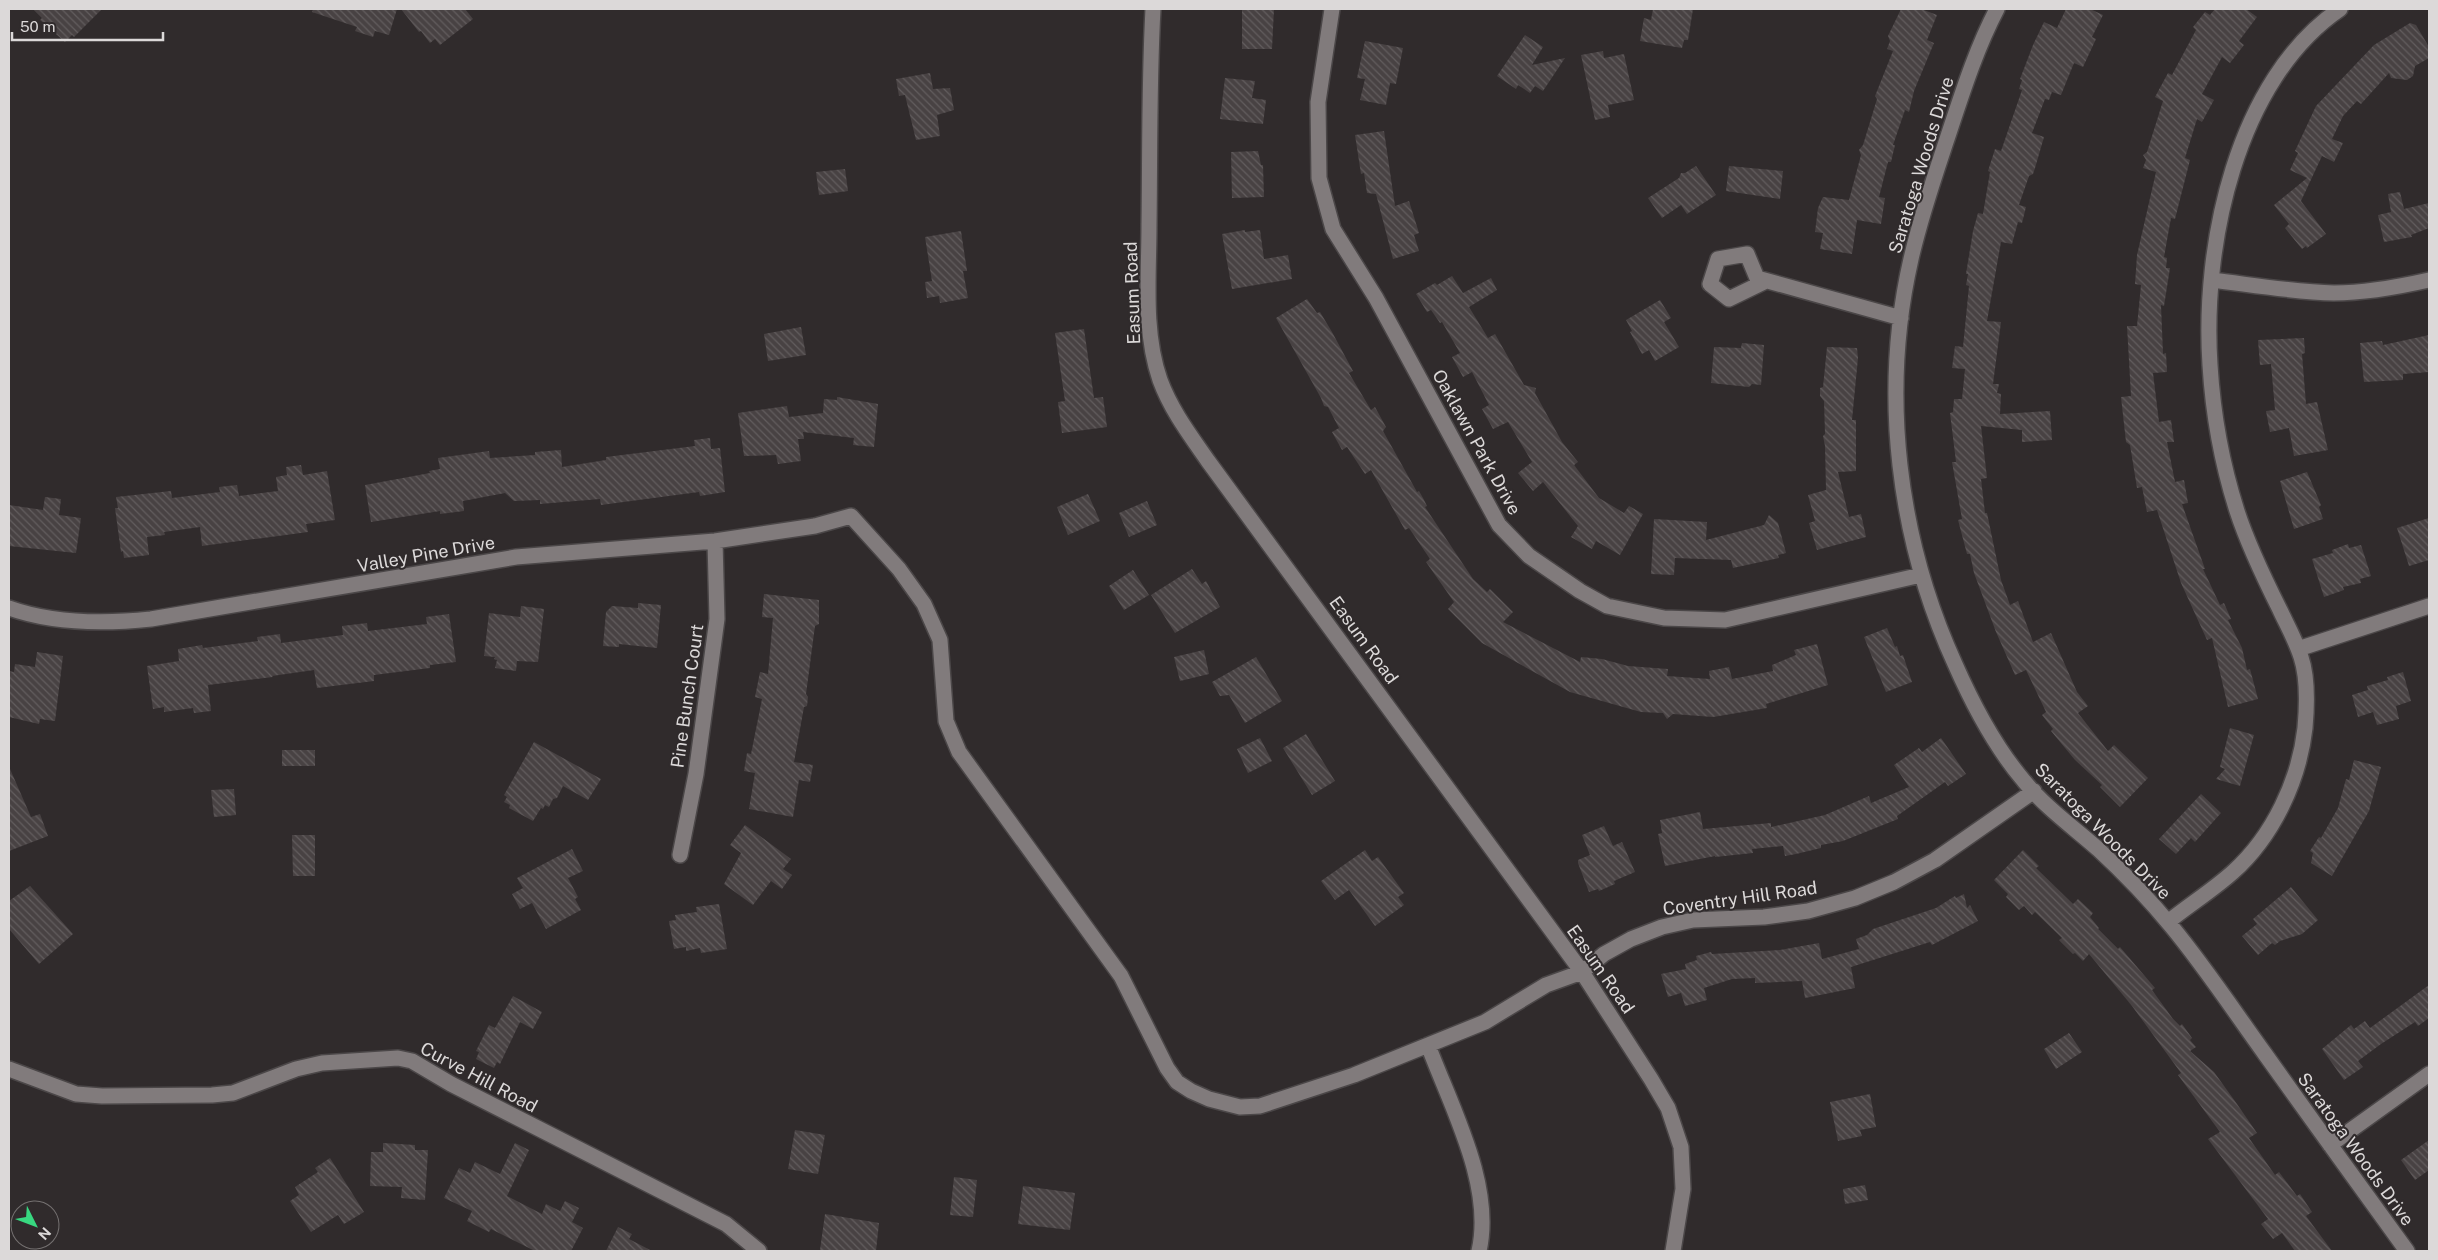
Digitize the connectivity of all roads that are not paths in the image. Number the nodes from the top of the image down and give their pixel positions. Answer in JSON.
{"nodes":[{"id":1,"x":1153,"y":9,"type":"edge"},
{"id":2,"x":1332,"y":9,"type":"edge"},
{"id":3,"x":1996,"y":9,"type":"edge"},
{"id":4,"x":2340,"y":9,"type":"edge"},
{"id":5,"x":2212,"y":280,"type":"junction"},
{"id":6,"x":2429,"y":280,"type":"edge"},
{"id":7,"x":1764,"y":282,"type":"dead end"},
{"id":8,"x":1901,"y":318,"type":"junction"},
{"id":9,"x":851,"y":516,"type":"joint"},
{"id":10,"x":715,"y":541,"type":"junction"},
{"id":11,"x":1921,"y":574,"type":"junction"},
{"id":12,"x":2429,"y":606,"type":"edge"},
{"id":13,"x":9,"y":608,"type":"edge"},
{"id":14,"x":2298,"y":649,"type":"junction"},
{"id":15,"x":2034,"y":791,"type":"junction"},
{"id":16,"x":680,"y":855,"type":"dead end"},
{"id":17,"x":2168,"y":922,"type":"junction"},
{"id":18,"x":1582,"y":972,"type":"junction"},
{"id":19,"x":1428,"y":1045,"type":"junction"},
{"id":20,"x":9,"y":1069,"type":"edge"},
{"id":21,"x":2429,"y":1074,"type":"edge"},
{"id":22,"x":2330,"y":1145,"type":"junction"},
{"id":23,"x":759,"y":1251,"type":"edge"},
{"id":24,"x":1479,"y":1251,"type":"edge"},
{"id":25,"x":1672,"y":1251,"type":"edge"},
{"id":26,"x":2407,"y":1251,"type":"edge"}],
"edges":[{"from":1,"to":18,"type":"street","name":"Easum Road"},
{"from":2,"to":11,"type":"street","name":"Oaklawn Park Drive"},
{"from":3,"to":8,"type":"street","name":"Saratoga Woods Drive"},
{"from":4,"to":5,"type":"street"},
{"from":5,"to":6,"type":"street"},
{"from":5,"to":14,"type":"street"},
{"from":7,"to":8,"type":"street"},
{"from":8,"to":11,"type":"street","name":"Saratoga Woods Drive"},
{"from":9,"to":10,"type":"street","name":"Valley Pine Drive"},
{"from":9,"to":19,"type":"street","name":"Coventry Hill Road"},
{"from":10,"to":13,"type":"street","name":"Valley Pine Drive"},
{"from":10,"to":16,"type":"street","name":"Pine Bunch Court"},
{"from":11,"to":15,"type":"street","name":"Saratoga Woods Drive"},
{"from":12,"to":14,"type":"street"},
{"from":14,"to":17,"type":"street"},
{"from":15,"to":17,"type":"street","name":"Saratoga Woods Drive"},
{"from":15,"to":18,"type":"street","name":"Coventry Hill Road"},
{"from":17,"to":22,"type":"street","name":"Saratoga Woods Drive"},
{"from":18,"to":19,"type":"street","name":"Coventry Hill Road"},
{"from":18,"to":25,"type":"street","name":"Easum Road"},
{"from":19,"to":24,"type":"street"},
{"from":20,"to":23,"type":"street","name":"Curve Hill Road"},
{"from":21,"to":22,"type":"street"},
{"from":22,"to":26,"type":"street","name":"Saratoga Woods Drive"}]}
